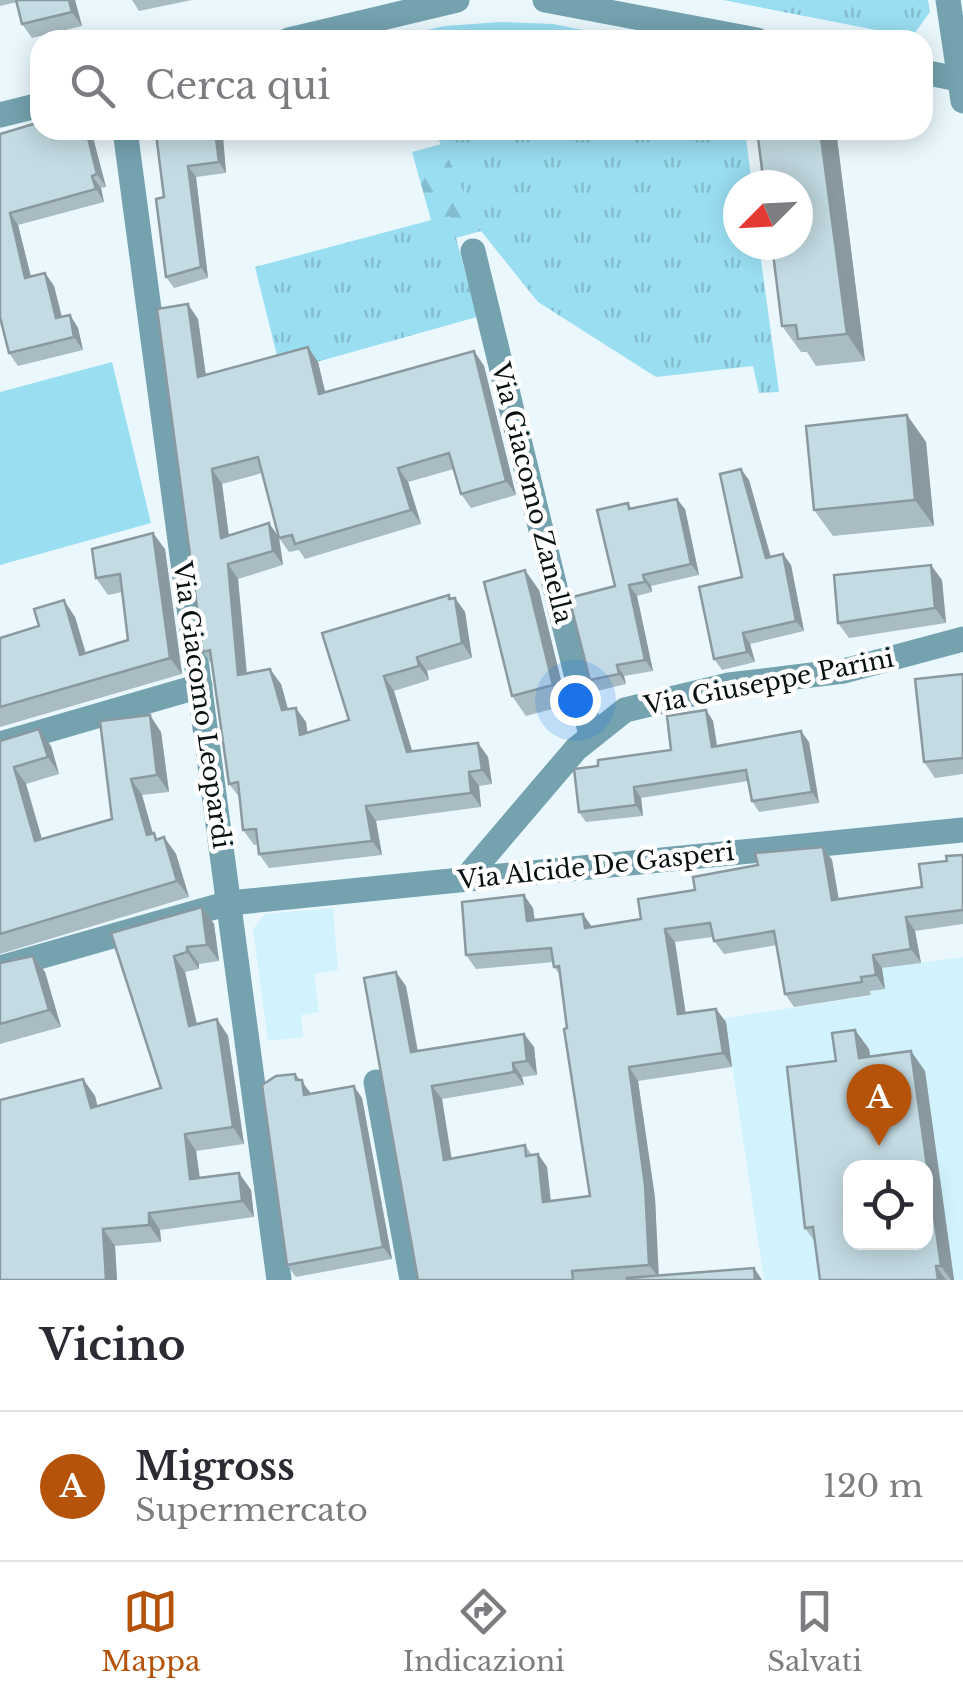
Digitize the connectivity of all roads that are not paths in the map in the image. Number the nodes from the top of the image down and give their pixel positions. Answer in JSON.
{"nodes":[{"id":1,"x":457,"y":0,"type":"edge"},
{"id":2,"x":545,"y":0,"type":"edge"},
{"id":3,"x":948,"y":0,"type":"edge"},
{"id":4,"x":331,"y":30,"type":"edge"},
{"id":5,"x":704,"y":30,"type":"edge"},
{"id":6,"x":933,"y":76,"type":"edge"},
{"id":7,"x":962,"y":86,"type":"edge"},
{"id":8,"x":30,"y":108,"type":"edge"},
{"id":9,"x":0,"y":116,"type":"edge"},
{"id":10,"x":126,"y":140,"type":"edge"},
{"id":11,"x":472,"y":251,"type":"dead end"},
{"id":12,"x":963,"y":639,"type":"edge"},
{"id":13,"x":200,"y":686,"type":"junction"},
{"id":14,"x":590,"y":735,"type":"junction"},
{"id":15,"x":0,"y":744,"type":"edge"},
{"id":16,"x":963,"y":830,"type":"edge"},
{"id":17,"x":466,"y":878,"type":"junction"},
{"id":18,"x":228,"y":903,"type":"junction"},
{"id":19,"x":0,"y":968,"type":"edge"},
{"id":20,"x":376,"y":1082,"type":"edge"},
{"id":21,"x":278,"y":1280,"type":"edge"},
{"id":22,"x":412,"y":1280,"type":"edge"}],
"edges":[{"from":1,"to":4,"type":"street"},
{"from":2,"to":5,"type":"street"},
{"from":3,"to":7,"type":"street"},
{"from":6,"to":7,"type":"street"},
{"from":8,"to":9,"type":"street"},
{"from":10,"to":13,"type":"street","name":"Via Giacomo Leopardi"},
{"from":11,"to":14,"type":"street","name":"Via Giacomo Zanella"},
{"from":12,"to":14,"type":"street","name":"Via Giuseppe Parini"},
{"from":13,"to":15,"type":"street"},
{"from":13,"to":18,"type":"street","name":"Via Giacomo Leopardi"},
{"from":14,"to":17,"type":"street","name":"Via Giuseppe Parini"},
{"from":16,"to":17,"type":"street","name":"Via Alcide De Gasperi"},
{"from":17,"to":18,"type":"street","name":"Via Alcide De Gasperi"},
{"from":18,"to":19,"type":"street","name":"Via Alcide De Gasperi"},
{"from":18,"to":21,"type":"street","name":"Via Giacomo Leopardi"},
{"from":20,"to":22,"type":"street"}]}
